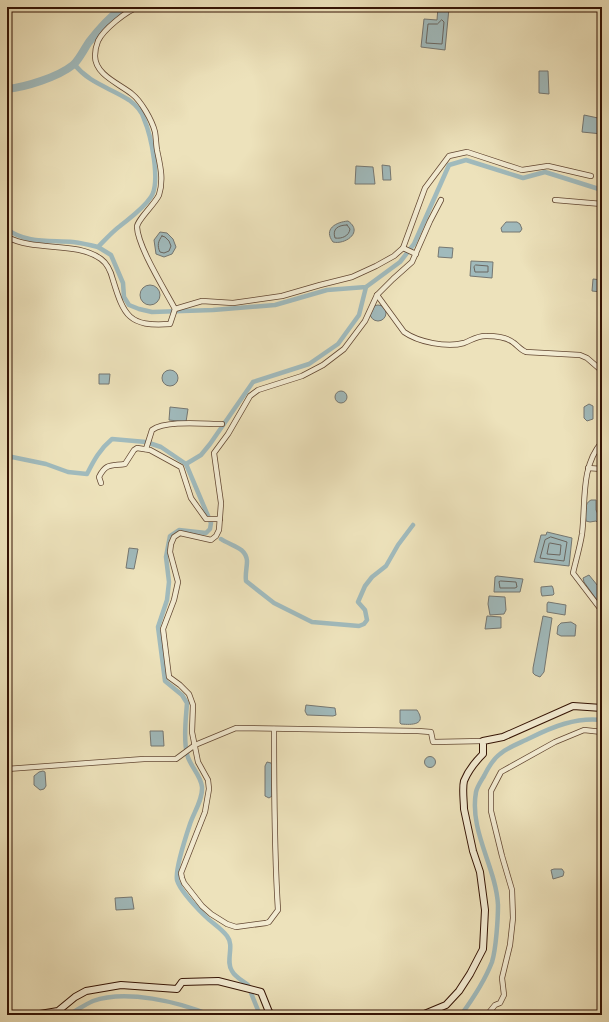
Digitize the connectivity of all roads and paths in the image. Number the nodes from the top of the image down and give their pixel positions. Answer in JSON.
{"nodes":[{"id":1,"x":139,"y":7,"type":"edge"},
{"id":2,"x":591,"y":176,"type":"dead end"},
{"id":3,"x":441,"y":200,"type":"dead end"},
{"id":4,"x":555,"y":200,"type":"dead end"},
{"id":5,"x":602,"y":204,"type":"edge"},
{"id":6,"x":7,"y":237,"type":"edge"},
{"id":7,"x":403,"y":248,"type":"junction"},
{"id":8,"x":416,"y":254,"type":"junction"},
{"id":9,"x":377,"y":295,"type":"junction"},
{"id":10,"x":175,"y":309,"type":"junction"},
{"id":11,"x":602,"y":371,"type":"edge"},
{"id":12,"x":222,"y":424,"type":"dead end"},
{"id":13,"x":602,"y":442,"type":"edge"},
{"id":14,"x":146,"y":449,"type":"junction"},
{"id":15,"x":588,"y":468,"type":"junction"},
{"id":16,"x":602,"y":469,"type":"edge"},
{"id":17,"x":101,"y":483,"type":"dead end"},
{"id":18,"x":220,"y":519,"type":"junction"},
{"id":19,"x":602,"y":611,"type":"edge"},
{"id":20,"x":602,"y":708,"type":"edge"},
{"id":21,"x":274,"y":729,"type":"junction"},
{"id":22,"x":602,"y":732,"type":"edge"},
{"id":23,"x":483,"y":741,"type":"junction"},
{"id":24,"x":194,"y":746,"type":"junction"},
{"id":25,"x":7,"y":769,"type":"edge"},
{"id":26,"x":34,"y":1015,"type":"edge"},
{"id":27,"x":273,"y":1015,"type":"edge"},
{"id":28,"x":422,"y":1015,"type":"edge"},
{"id":29,"x":487,"y":1015,"type":"edge"}],
"edges":[{"from":1,"to":10,"type":"street"},
{"from":2,"to":7,"type":"street"},
{"from":3,"to":8,"type":"street"},
{"from":4,"to":5,"type":"street"},
{"from":6,"to":10,"type":"street"},
{"from":7,"to":8,"type":"street"},
{"from":7,"to":10,"type":"street"},
{"from":8,"to":9,"type":"street"},
{"from":9,"to":11,"type":"street"},
{"from":9,"to":18,"type":"street"},
{"from":12,"to":14,"type":"street"},
{"from":13,"to":15,"type":"street"},
{"from":14,"to":17,"type":"street"},
{"from":14,"to":18,"type":"street"},
{"from":15,"to":16,"type":"street"},
{"from":15,"to":19,"type":"street"},
{"from":18,"to":24,"type":"street"},
{"from":20,"to":23,"type":"street"},
{"from":21,"to":23,"type":"street"},
{"from":21,"to":24,"type":"street"},
{"from":21,"to":24,"type":"street"},
{"from":22,"to":29,"type":"street"},
{"from":23,"to":28,"type":"street"},
{"from":24,"to":25,"type":"street"},
{"from":26,"to":27,"type":"street"}]}
